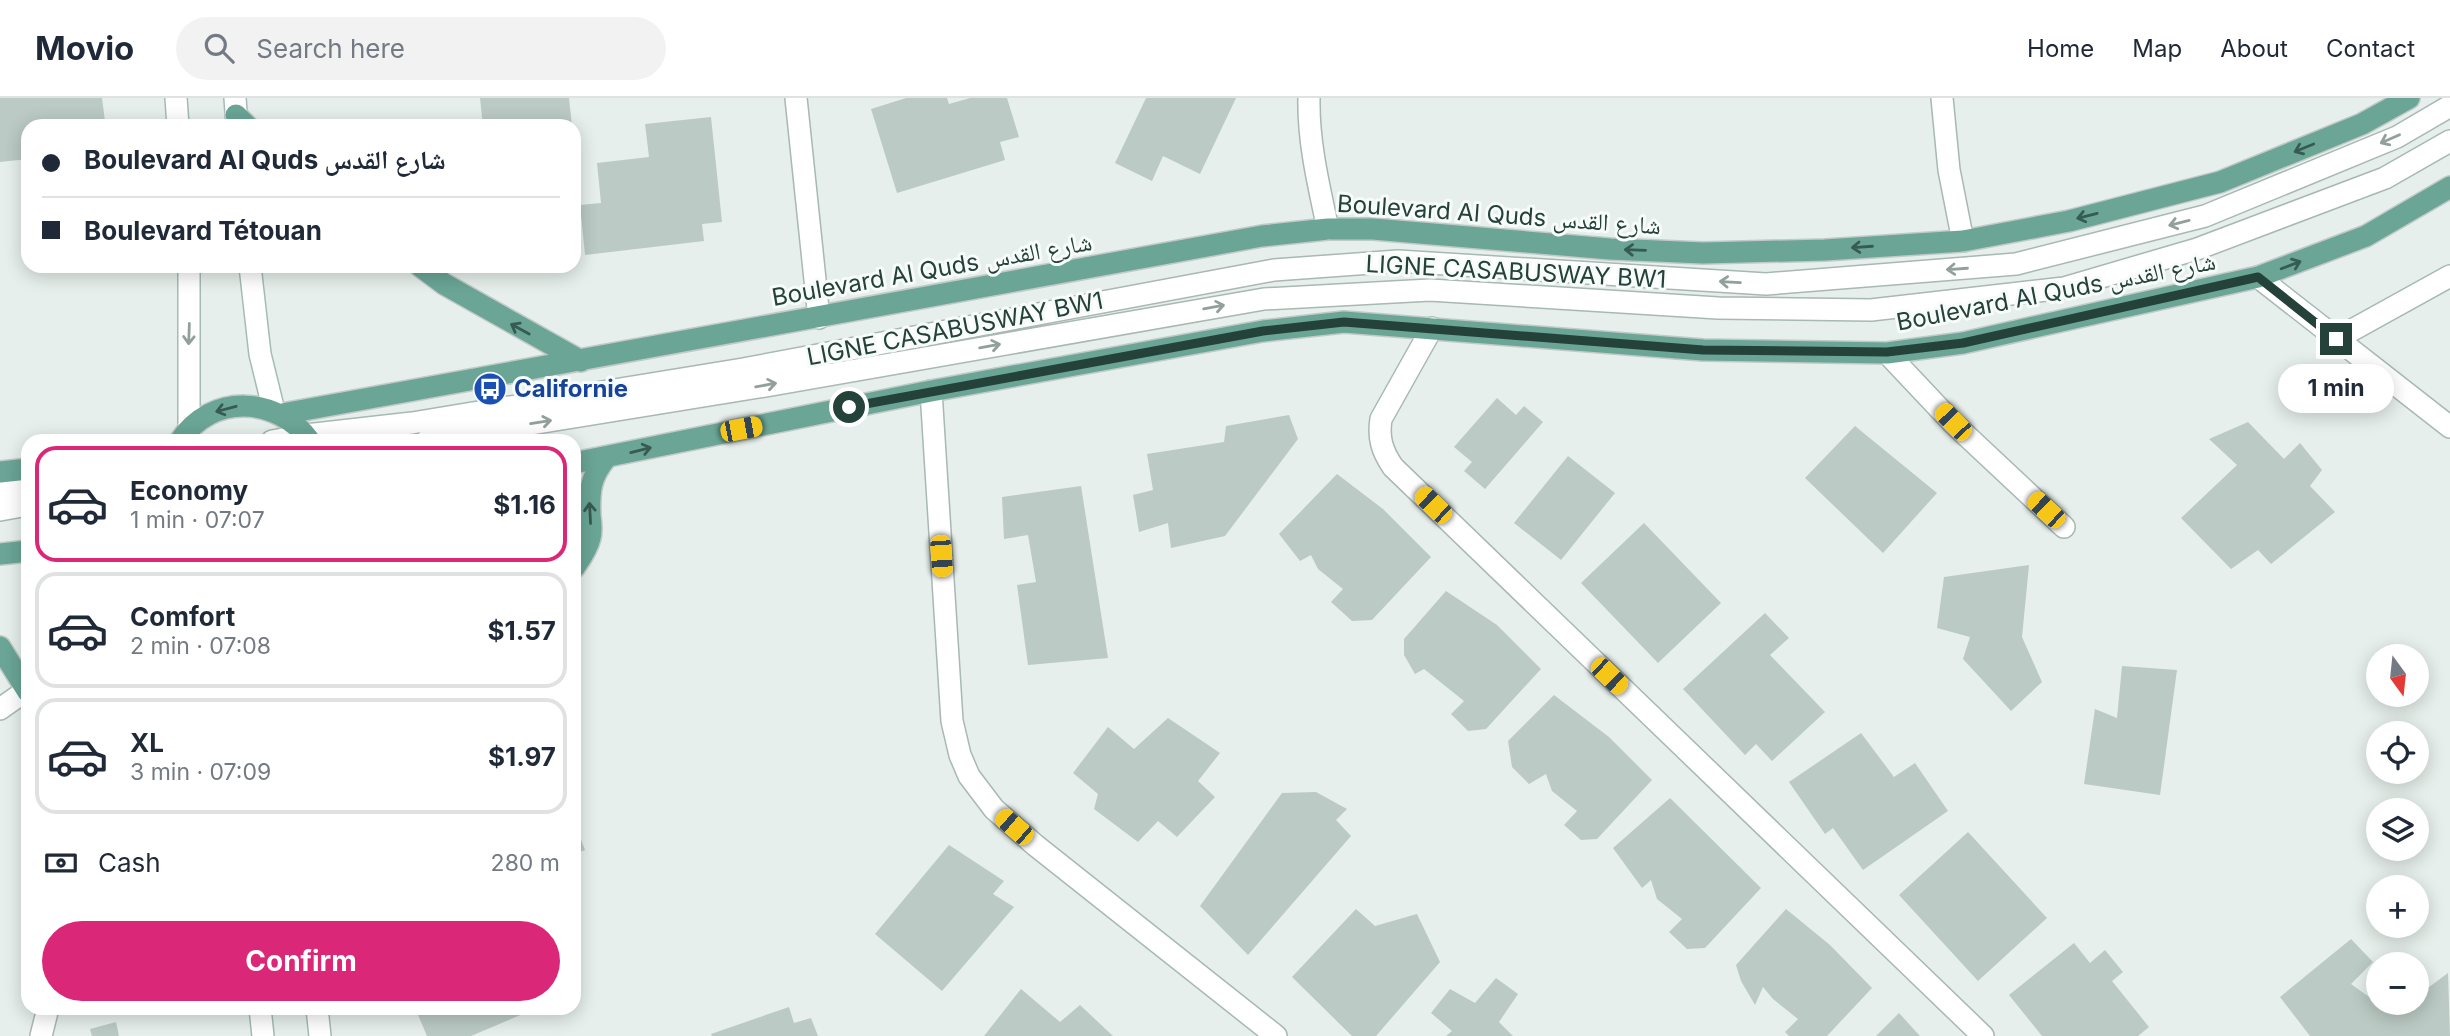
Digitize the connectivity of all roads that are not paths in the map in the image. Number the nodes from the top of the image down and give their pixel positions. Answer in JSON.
{"nodes":[{"id":1,"x":176,"y":98,"type":"edge"},
{"id":2,"x":796,"y":98,"type":"edge"},
{"id":3,"x":1309,"y":98,"type":"edge"},
{"id":4,"x":1942,"y":98,"type":"edge"},
{"id":5,"x":2409,"y":98,"type":"edge"},
{"id":6,"x":2450,"y":106,"type":"edge"},
{"id":7,"x":178,"y":119,"type":"edge"},
{"id":8,"x":2450,"y":141,"type":"edge"},
{"id":9,"x":2450,"y":187,"type":"edge"},
{"id":10,"x":1328,"y":229,"type":"junction"},
{"id":11,"x":1963,"y":241,"type":"junction"},
{"id":12,"x":189,"y":273,"type":"edge"},
{"id":13,"x":251,"y":273,"type":"edge"},
{"id":14,"x":429,"y":273,"type":"edge"},
{"id":15,"x":2450,"y":276,"type":"edge"},
{"id":16,"x":2258,"y":277,"type":"junction"},
{"id":17,"x":819,"y":318,"type":"junction"},
{"id":18,"x":1432,"y":328,"type":"junction"},
{"id":19,"x":2336,"y":339,"type":"junction"},
{"id":20,"x":1887,"y":352,"type":"junction"},
{"id":21,"x":581,"y":361,"type":"junction"},
{"id":22,"x":931,"y":391,"type":"junction"},
{"id":23,"x":278,"y":413,"type":"junction"},
{"id":24,"x":2450,"y":427,"type":"edge"},
{"id":25,"x":184,"y":434,"type":"edge"},
{"id":26,"x":185,"y":434,"type":"edge"},
{"id":27,"x":305,"y":434,"type":"edge"},
{"id":28,"x":334,"y":434,"type":"edge"},
{"id":29,"x":469,"y":434,"type":"edge"},
{"id":30,"x":606,"y":458,"type":"junction"},
{"id":31,"x":581,"y":462,"type":"edge"},
{"id":32,"x":21,"y":470,"type":"edge"},
{"id":33,"x":0,"y":472,"type":"edge"},
{"id":34,"x":21,"y":488,"type":"edge"},
{"id":35,"x":0,"y":493,"type":"edge"},
{"id":36,"x":21,"y":506,"type":"edge"},
{"id":37,"x":0,"y":510,"type":"edge"},
{"id":38,"x":2064,"y":527,"type":"dead end"},
{"id":39,"x":21,"y":552,"type":"edge"},
{"id":40,"x":0,"y":554,"type":"edge"},
{"id":41,"x":581,"y":558,"type":"edge"},
{"id":42,"x":0,"y":647,"type":"edge"},
{"id":43,"x":21,"y":681,"type":"edge"},
{"id":44,"x":21,"y":695,"type":"edge"},
{"id":45,"x":0,"y":709,"type":"edge"},
{"id":46,"x":46,"y":1015,"type":"edge"},
{"id":47,"x":261,"y":1015,"type":"edge"},
{"id":48,"x":318,"y":1015,"type":"edge"},
{"id":49,"x":41,"y":1036,"type":"edge"},
{"id":50,"x":263,"y":1036,"type":"edge"},
{"id":51,"x":320,"y":1036,"type":"edge"},
{"id":52,"x":1276,"y":1036,"type":"edge"},
{"id":53,"x":1983,"y":1036,"type":"edge"}],
"edges":[{"from":1,"to":7,"type":"street"},
{"from":2,"to":17,"type":"street"},
{"from":3,"to":10,"type":"street"},
{"from":4,"to":11,"type":"street"},
{"from":5,"to":11,"type":"main road","name":"Boulevard Al Quds شارع القدس","one_way":true},
{"from":6,"to":28,"type":"street","name":"LIGNE CASABUSWAY BW1","one_way":true},
{"from":29,"to":8,"type":"street","name":"LIGNE CASABUSWAY BW1","one_way":true},
{"from":16,"to":9,"type":"main road","name":"Boulevard Al Quds شارع القدس","one_way":true},
{"from":11,"to":10,"type":"main road","name":"Boulevard Al Quds شارع القدس","one_way":true},
{"from":10,"to":17,"type":"main road","name":"Boulevard Al Quds شارع القدس"},
{"from":12,"to":25,"type":"street","one_way":true},
{"from":13,"to":23,"type":"street"},
{"from":21,"to":14,"type":"main road","one_way":true},
{"from":15,"to":19,"type":"street"},
{"from":16,"to":19,"type":"street"},
{"from":16,"to":20,"type":"main road","name":"Boulevard Al Quds شارع القدس"},
{"from":17,"to":21,"type":"main road","name":"Boulevard Al Quds شارع القدس"},
{"from":18,"to":20,"type":"main road","name":"Boulevard Al Quds شارع القدس"},
{"from":18,"to":22,"type":"main road","name":"Boulevard Al Quds شارع القدس"},
{"from":18,"to":53,"type":"street"},
{"from":19,"to":24,"type":"street"},
{"from":20,"to":38,"type":"street"},
{"from":21,"to":23,"type":"main road","name":"Boulevard Al Quds شارع القدس"},
{"from":30,"to":22,"type":"main road","name":"Boulevard Al Quds شارع القدس","one_way":true},
{"from":22,"to":52,"type":"street"},
{"from":23,"to":26,"type":"main road","name":"Boulevard Al Quds شارع القدس","one_way":true},
{"from":23,"to":27,"type":"main road"},
{"from":30,"to":31,"type":"main road","name":"Boulevard Al Quds شارع القدس"},
{"from":41,"to":30,"type":"main road","one_way":true},
{"from":32,"to":33,"type":"main road"},
{"from":34,"to":35,"type":"street"},
{"from":36,"to":37,"type":"street"},
{"from":39,"to":40,"type":"main road"},
{"from":42,"to":43,"type":"main road"},
{"from":44,"to":45,"type":"street"},
{"from":46,"to":49,"type":"street"},
{"from":47,"to":50,"type":"street"},
{"from":48,"to":51,"type":"street"}]}
